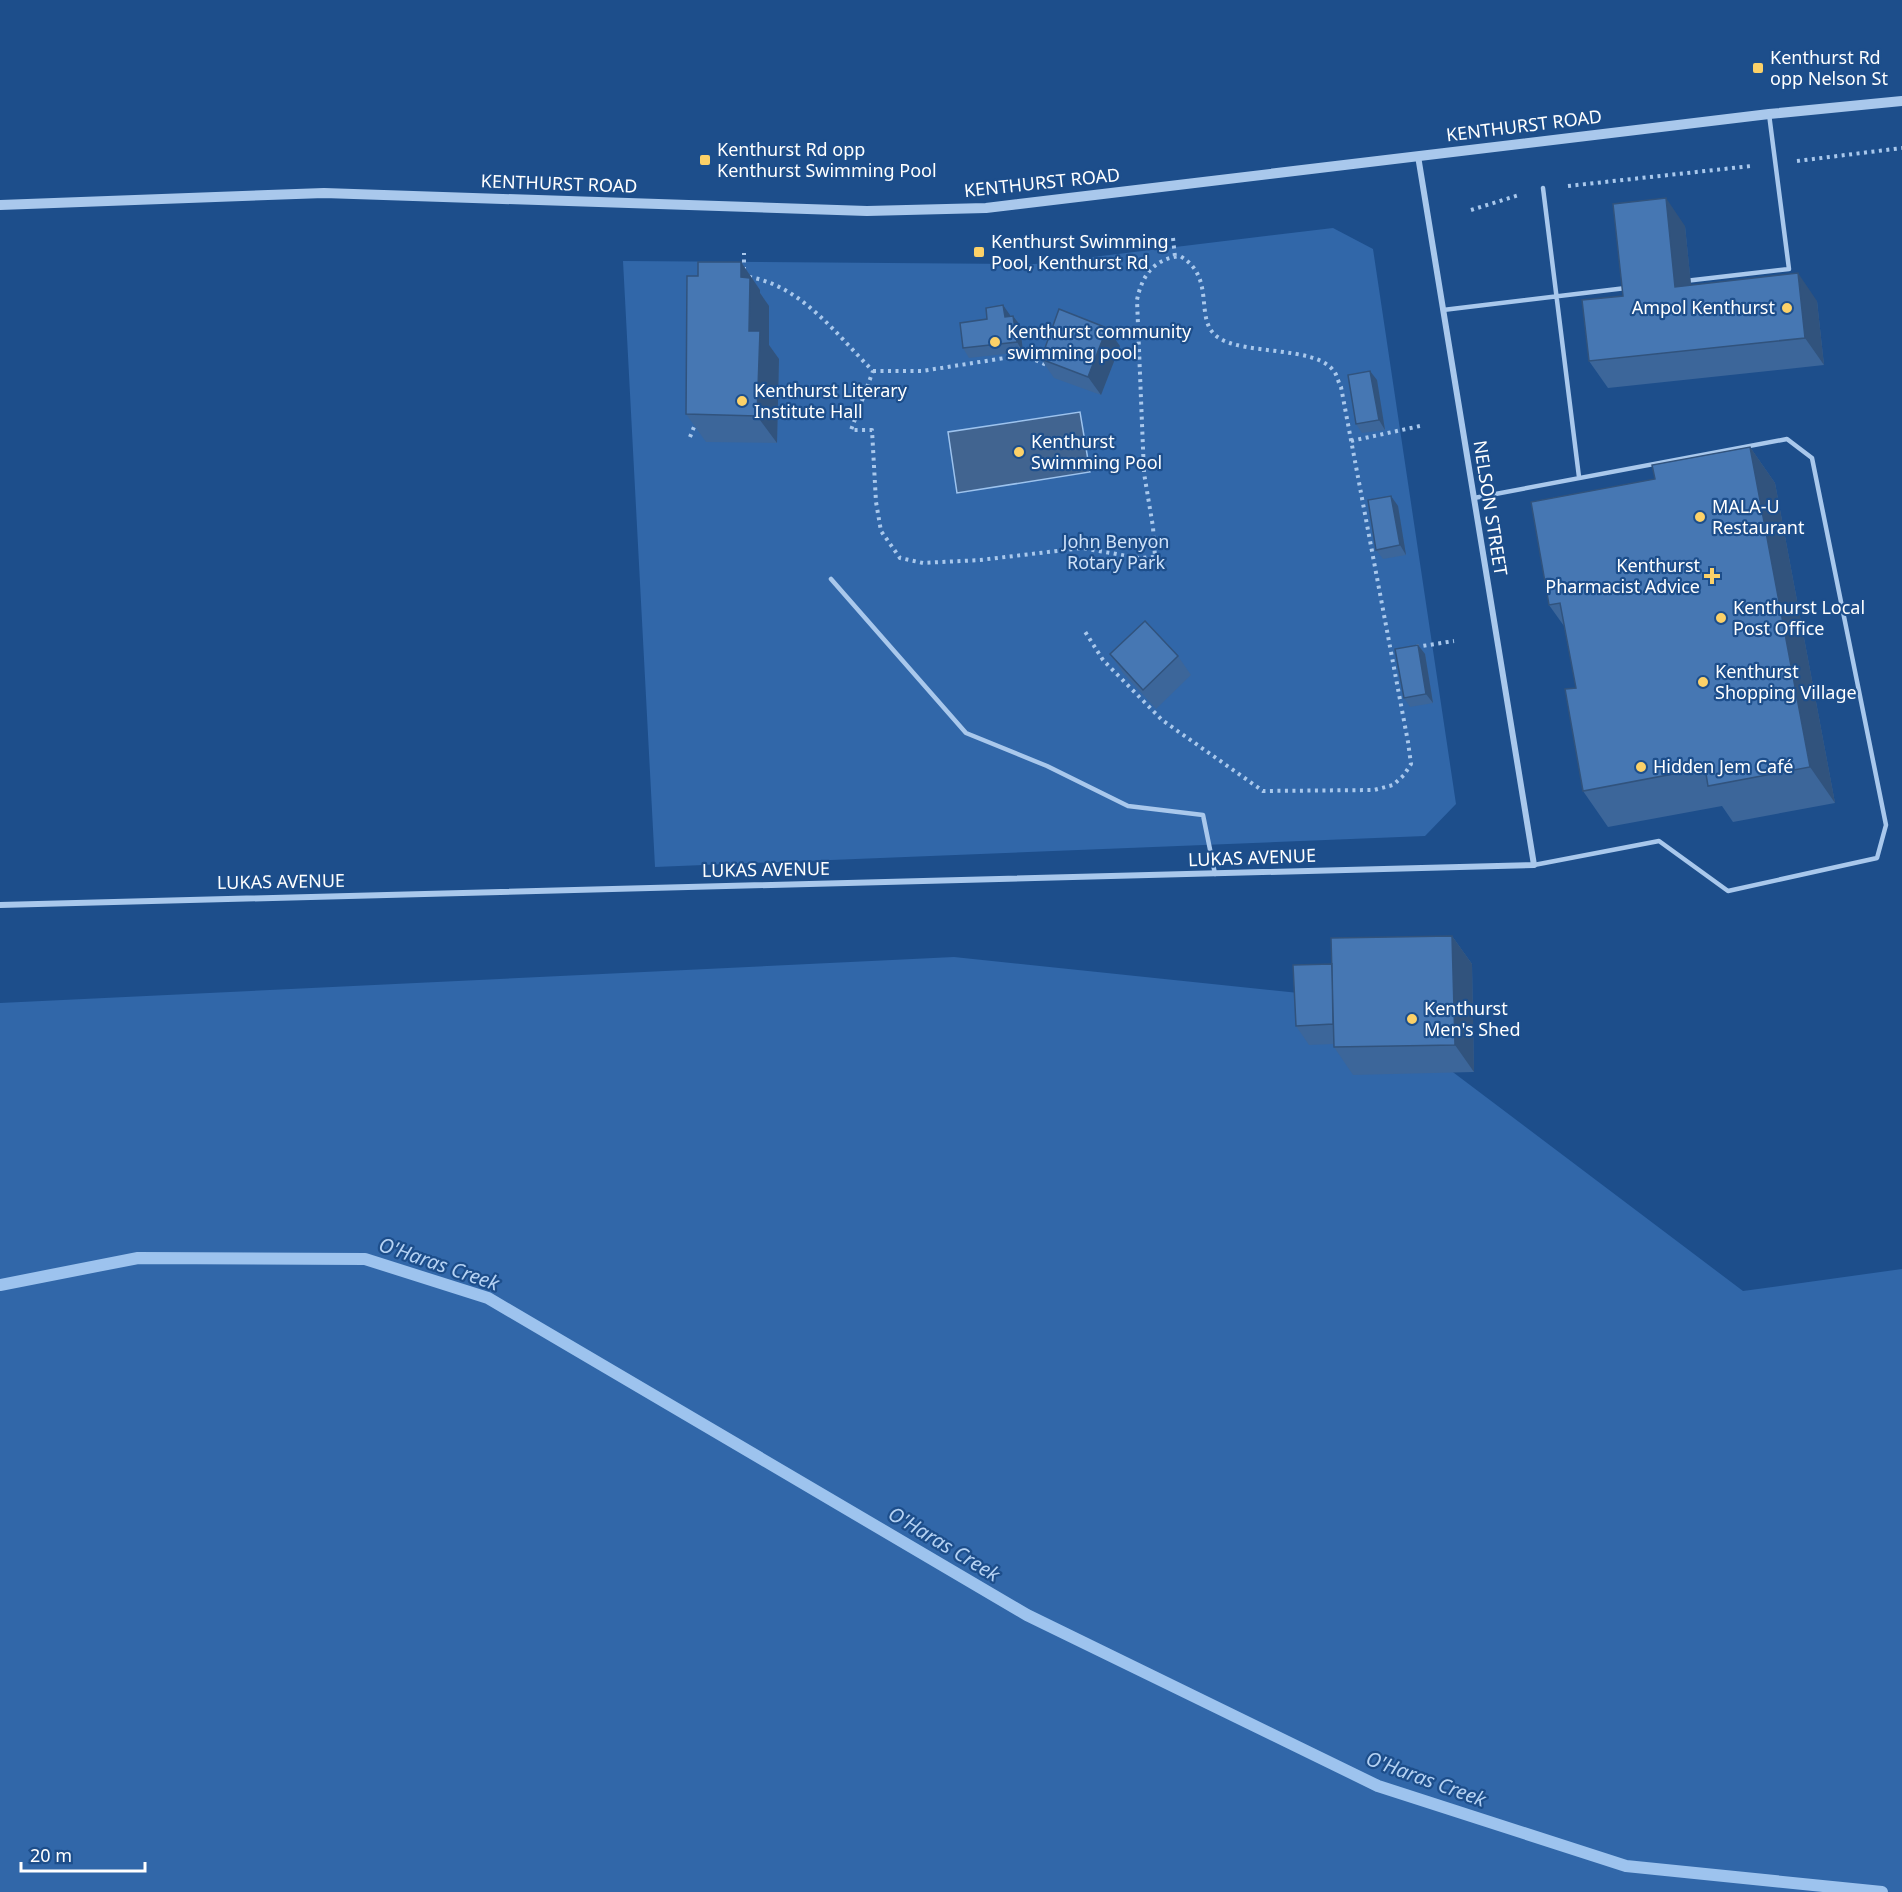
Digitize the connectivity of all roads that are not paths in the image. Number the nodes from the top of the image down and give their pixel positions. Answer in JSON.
{"nodes":[{"id":1,"x":1902,"y":101,"type":"edge"},
{"id":2,"x":1769,"y":114,"type":"junction"},
{"id":3,"x":1418,"y":156,"type":"junction"},
{"id":4,"x":1543,"y":188,"type":"road end"},
{"id":5,"x":0,"y":205,"type":"edge"},
{"id":6,"x":1673,"y":283,"type":"edge"},
{"id":7,"x":1638,"y":287,"type":"edge"},
{"id":8,"x":1557,"y":296,"type":"junction"},
{"id":9,"x":1443,"y":310,"type":"junction"},
{"id":10,"x":1579,"y":477,"type":"junction"},
{"id":11,"x":1474,"y":498,"type":"junction"},
{"id":12,"x":831,"y":579,"type":"dead end"},
{"id":13,"x":1534,"y":865,"type":"junction"},
{"id":14,"x":1215,"y":874,"type":"junction"},
{"id":15,"x":0,"y":904,"type":"edge"}],
"edges":[{"from":1,"to":2,"type":"street","name":"KENTHURST ROAD"},
{"from":2,"to":3,"type":"street","name":"KENTHURST ROAD"},
{"from":2,"to":6,"type":"lane"},
{"from":3,"to":5,"type":"street","name":"KENTHURST ROAD"},
{"from":3,"to":9,"type":"street","name":"NELSON STREET"},
{"from":4,"to":8,"type":"lane"},
{"from":7,"to":8,"type":"lane"},
{"from":8,"to":9,"type":"lane"},
{"from":8,"to":10,"type":"lane"},
{"from":9,"to":11,"type":"street","name":"NELSON STREET"},
{"from":10,"to":11,"type":"lane"},
{"from":10,"to":13,"type":"lane"},
{"from":11,"to":13,"type":"street","name":"NELSON STREET"},
{"from":12,"to":14,"type":"lane"},
{"from":13,"to":14,"type":"street","name":"LUKAS AVENUE"},
{"from":14,"to":15,"type":"street","name":"LUKAS AVENUE"}]}
